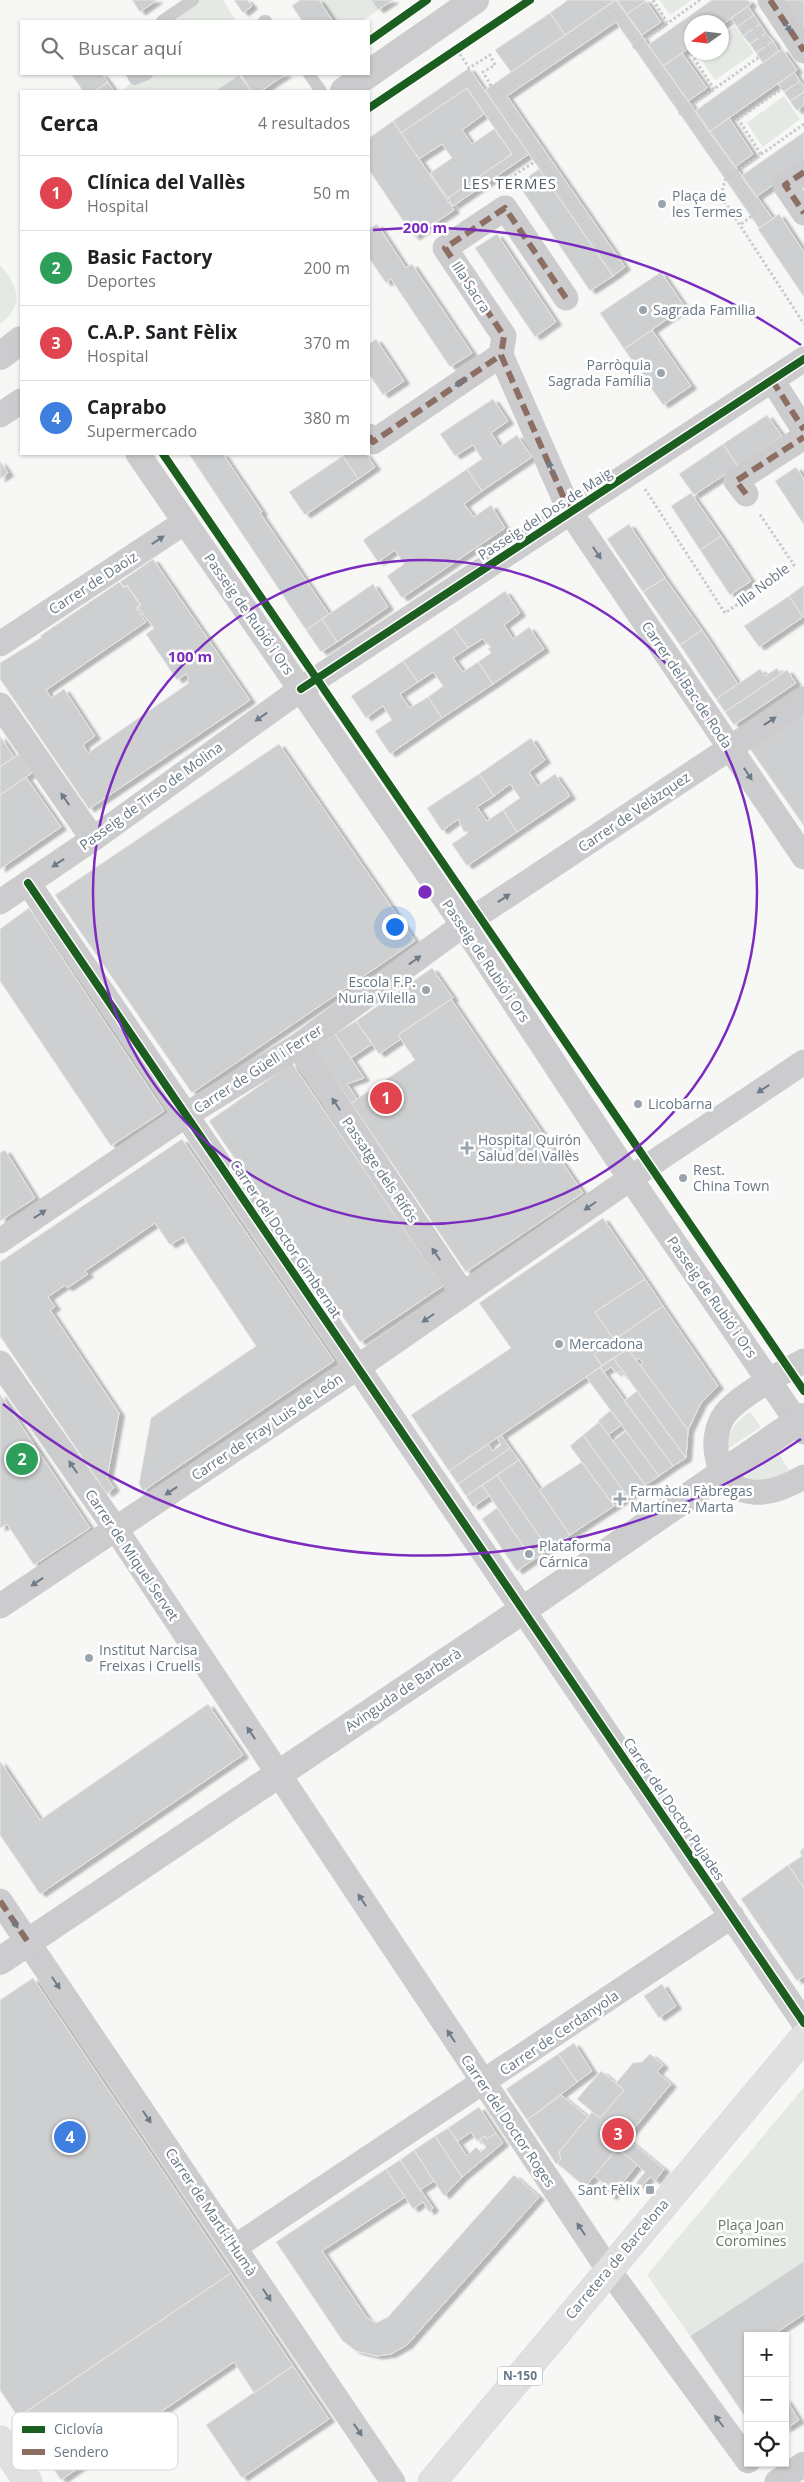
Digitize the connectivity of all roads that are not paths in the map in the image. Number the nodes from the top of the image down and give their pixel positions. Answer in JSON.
{"nodes":[{"id":1,"x":193,"y":0,"type":"edge"},
{"id":2,"x":475,"y":0,"type":"edge"},
{"id":3,"x":770,"y":0,"type":"edge"},
{"id":4,"x":163,"y":20,"type":"edge"},
{"id":5,"x":804,"y":51,"type":"edge"},
{"id":6,"x":370,"y":73,"type":"edge"},
{"id":7,"x":133,"y":75,"type":"edge"},
{"id":8,"x":145,"y":75,"type":"edge"},
{"id":9,"x":310,"y":75,"type":"edge"},
{"id":10,"x":367,"y":75,"type":"edge"},
{"id":11,"x":320,"y":90,"type":"edge"},
{"id":12,"x":345,"y":90,"type":"edge"},
{"id":13,"x":804,"y":172,"type":"edge"},
{"id":14,"x":804,"y":213,"type":"edge"},
{"id":15,"x":566,"y":298,"type":"dead end"},
{"id":16,"x":20,"y":341,"type":"edge"},
{"id":17,"x":501,"y":355,"type":"junction"},
{"id":18,"x":0,"y":356,"type":"edge"},
{"id":19,"x":804,"y":359,"type":"edge"},
{"id":20,"x":772,"y":380,"type":"junction"},
{"id":21,"x":20,"y":402,"type":"edge"},
{"id":22,"x":0,"y":415,"type":"edge"},
{"id":23,"x":804,"y":430,"type":"edge"},
{"id":24,"x":804,"y":437,"type":"edge"},
{"id":25,"x":370,"y":438,"type":"edge"},
{"id":26,"x":139,"y":455,"type":"edge"},
{"id":27,"x":746,"y":494,"type":"road end"},
{"id":28,"x":570,"y":512,"type":"junction"},
{"id":29,"x":185,"y":522,"type":"junction"},
{"id":30,"x":0,"y":644,"type":"edge"},
{"id":31,"x":301,"y":689,"type":"junction"},
{"id":32,"x":804,"y":699,"type":"edge"},
{"id":33,"x":0,"y":705,"type":"edge"},
{"id":34,"x":730,"y":747,"type":"junction"},
{"id":35,"x":93,"y":839,"type":"junction"},
{"id":36,"x":804,"y":857,"type":"edge"},
{"id":37,"x":28,"y":883,"type":"junction"},
{"id":38,"x":0,"y":902,"type":"edge"},
{"id":39,"x":463,"y":925,"type":"junction"},
{"id":40,"x":298,"y":1046,"type":"junction"},
{"id":41,"x":804,"y":1062,"type":"edge"},
{"id":42,"x":186,"y":1115,"type":"junction"},
{"id":43,"x":630,"y":1178,"type":"junction"},
{"id":44,"x":0,"y":1241,"type":"edge"},
{"id":45,"x":463,"y":1294,"type":"junction"},
{"id":46,"x":804,"y":1360,"type":"edge"},
{"id":47,"x":0,"y":1363,"type":"edge"},
{"id":48,"x":358,"y":1367,"type":"junction"},
{"id":49,"x":769,"y":1380,"type":"junction"},
{"id":50,"x":802,"y":1423,"type":"edge"},
{"id":51,"x":723,"y":1472,"type":"junction"},
{"id":52,"x":804,"y":1478,"type":"edge"},
{"id":53,"x":115,"y":1528,"type":"junction"},
{"id":54,"x":0,"y":1606,"type":"edge"},
{"id":55,"x":523,"y":1610,"type":"junction"},
{"id":56,"x":278,"y":1773,"type":"junction"},
{"id":57,"x":0,"y":1901,"type":"edge"},
{"id":58,"x":732,"y":1916,"type":"junction"},
{"id":59,"x":28,"y":1942,"type":"junction"},
{"id":60,"x":0,"y":1961,"type":"edge"},
{"id":61,"x":804,"y":2023,"type":"edge"},
{"id":62,"x":804,"y":2037,"type":"edge"},
{"id":63,"x":483,"y":2084,"type":"junction"},
{"id":64,"x":235,"y":2247,"type":"junction"},
{"id":65,"x":608,"y":2269,"type":"junction"},
{"id":66,"x":0,"y":2440,"type":"edge"},
{"id":67,"x":744,"y":2455,"type":"edge"},
{"id":68,"x":12,"y":2458,"type":"edge"},
{"id":69,"x":804,"y":2464,"type":"edge"},
{"id":70,"x":753,"y":2467,"type":"edge"},
{"id":71,"x":20,"y":2470,"type":"edge"},
{"id":72,"x":28,"y":2482,"type":"edge"},
{"id":73,"x":393,"y":2482,"type":"edge"},
{"id":74,"x":432,"y":2482,"type":"edge"},
{"id":75,"x":764,"y":2482,"type":"edge"},
{"id":76,"x":777,"y":2482,"type":"edge"}],
"edges":[{"from":1,"to":4,"type":"lane"},
{"from":2,"to":6,"type":"street"},
{"from":3,"to":5,"type":"street","one_way":true},
{"from":7,"to":8,"type":"lane"},
{"from":9,"to":11,"type":"lane"},
{"from":10,"to":12,"type":"street"},
{"from":13,"to":14,"type":"street"},
{"from":15,"to":17,"type":"street","name":"Illa Sacra"},
{"from":16,"to":18,"type":"street"},
{"from":17,"to":25,"type":"street","one_way":true},
{"from":28,"to":17,"type":"street","name":"Illa Sacra","one_way":true},
{"from":19,"to":20,"type":"street","name":"Passeig del Dos de Maig"},
{"from":20,"to":23,"type":"street"},
{"from":20,"to":28,"type":"street","name":"Passeig del Dos de Maig"},
{"from":21,"to":22,"type":"street"},
{"from":24,"to":27,"type":"street"},
{"from":26,"to":29,"type":"street","name":"Passeig de Rubió i Ors"},
{"from":28,"to":31,"type":"street","name":"Passeig del Dos de Maig"},
{"from":28,"to":34,"type":"street","name":"Carrer del Bac de Roda","one_way":true},
{"from":30,"to":29,"type":"street","name":"Carrer de Daoiz","one_way":true},
{"from":29,"to":31,"type":"street","name":"Passeig de Rubió i Ors"},
{"from":31,"to":35,"type":"street","name":"Passeig de Tirso de Molina","one_way":true},
{"from":31,"to":39,"type":"street","name":"Passeig de Rubió i Ors"},
{"from":34,"to":32,"type":"street","name":"Carrer de Velázquez","one_way":true},
{"from":35,"to":33,"type":"street","one_way":true},
{"from":34,"to":36,"type":"street","name":"Carrer del Bac de Roda","one_way":true},
{"from":39,"to":34,"type":"street","name":"Carrer de Velázquez","one_way":true},
{"from":35,"to":37,"type":"street","name":"Passeig de Tirso de Molina","one_way":true},
{"from":37,"to":38,"type":"street","name":"Passeig de Tirso de Molina"},
{"from":37,"to":42,"type":"street","name":"Carrer del Doctor Gimbernat"},
{"from":40,"to":39,"type":"street","name":"Carrer de Güell i Ferrer","one_way":true},
{"from":39,"to":43,"type":"street","name":"Passeig de Rubió i Ors"},
{"from":40,"to":42,"type":"street","name":"Carrer de Güell i Ferrer"},
{"from":45,"to":40,"type":"street","name":"Passatge dels Rifós","one_way":true},
{"from":41,"to":43,"type":"street","name":"Carrer de Fray Luis de León","one_way":true},
{"from":44,"to":42,"type":"street","name":"Carrer de Güell i Ferrer","one_way":true},
{"from":42,"to":48,"type":"street","name":"Carrer del Doctor Gimbernat"},
{"from":43,"to":45,"type":"street","name":"Carrer de Fray Luis de León","one_way":true},
{"from":43,"to":49,"type":"street","name":"Passeig de Rubió i Ors"},
{"from":45,"to":48,"type":"street","name":"Carrer de Fray Luis de León","one_way":true},
{"from":46,"to":49,"type":"street"},
{"from":53,"to":47,"type":"street","name":"Carrer de Miquel Servet","one_way":true},
{"from":48,"to":53,"type":"street","name":"Carrer de Fray Luis de León","one_way":true},
{"from":48,"to":55,"type":"street","name":"Carrer del Doctor Gimbernat"},
{"from":49,"to":50,"type":"street","name":"Passeig de Rubió i Ors"},
{"from":49,"to":51,"type":"street"},
{"from":50,"to":51,"type":"street","name":"Avinguda de Barberà"},
{"from":51,"to":52,"type":"street"},
{"from":51,"to":55,"type":"street","name":"Avinguda de Barberà"},
{"from":53,"to":54,"type":"street","name":"Carrer de Fray Luis de León","one_way":true},
{"from":56,"to":53,"type":"street","name":"Carrer de Miquel Servet","one_way":true},
{"from":55,"to":56,"type":"street","name":"Avinguda de Barberà"},
{"from":55,"to":58,"type":"street","name":"Carrer del Doctor Pujades"},
{"from":56,"to":59,"type":"street","name":"Avinguda de Barberà"},
{"from":63,"to":56,"type":"street","name":"Carrer del Doctor Roges","one_way":true},
{"from":57,"to":59,"type":"street","name":"Carrer de Martí-l'Humà","one_way":true},
{"from":58,"to":61,"type":"street","name":"Carrer del Doctor Pujades"},
{"from":58,"to":63,"type":"street","name":"Carrer de Cerdanyola"},
{"from":59,"to":60,"type":"street","name":"Avinguda de Barberà"},
{"from":59,"to":64,"type":"street","name":"Carrer de Martí-l'Humà","one_way":true},
{"from":62,"to":65,"type":"main road","name":"Carretera de Barcelona","number":"N-150"},
{"from":63,"to":64,"type":"street","name":"Carrer de Cerdanyola"},
{"from":65,"to":63,"type":"street","name":"Carrer del Doctor Roges","one_way":true},
{"from":64,"to":73,"type":"street","name":"Carrer de Martí-l'Humà","one_way":true},
{"from":67,"to":65,"type":"street","name":"Carrer del Doctor Roges","one_way":true},
{"from":65,"to":74,"type":"main road","name":"Carretera de Barcelona","number":"N-150"},
{"from":66,"to":68,"type":"main road"},
{"from":69,"to":76,"type":"street"},
{"from":70,"to":75,"type":"street","name":"Carrer del Doctor Roges"},
{"from":71,"to":72,"type":"main road"}]}
